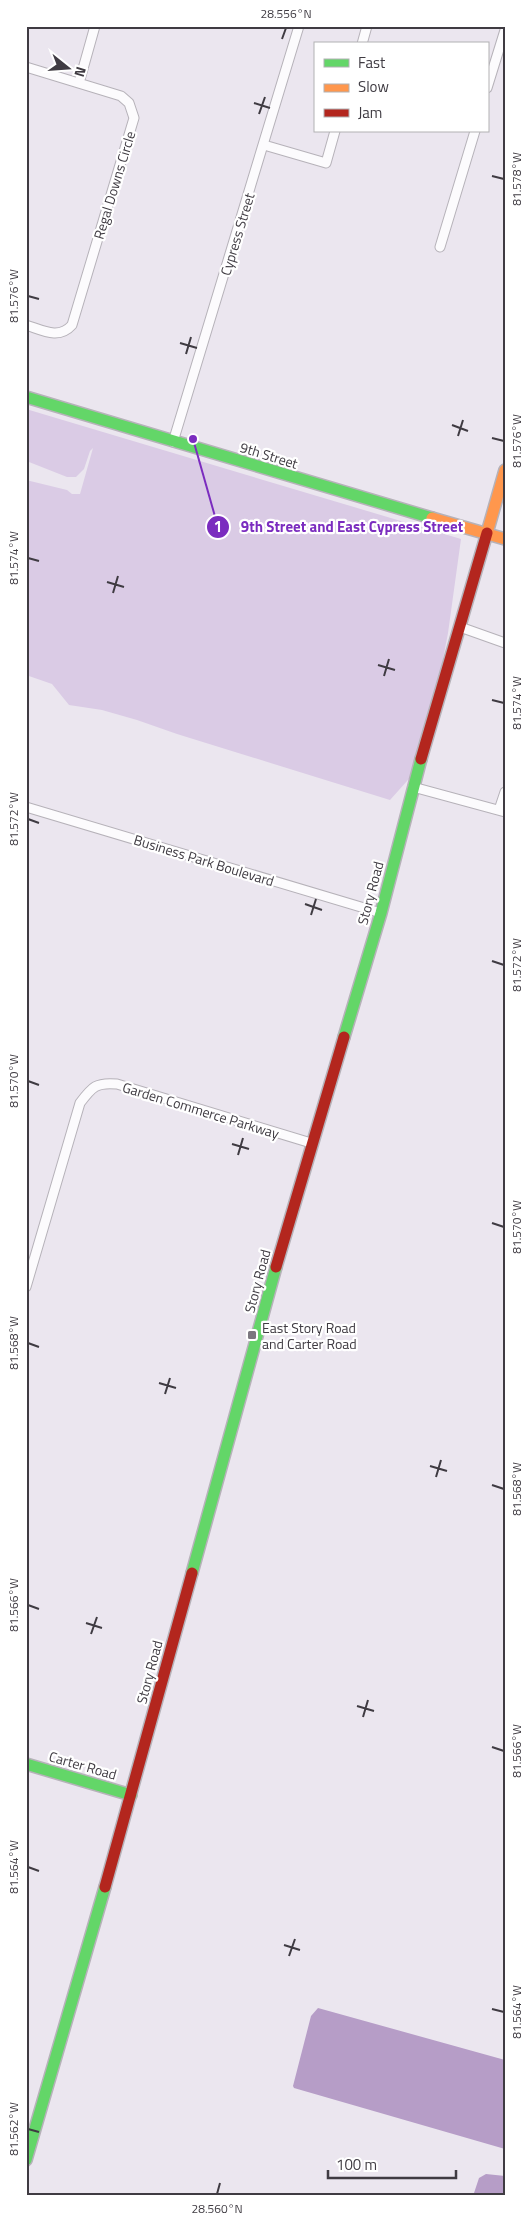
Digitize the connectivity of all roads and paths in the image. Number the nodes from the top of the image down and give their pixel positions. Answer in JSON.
{"nodes":[{"id":1,"x":95,"y":26,"type":"edge"},
{"id":2,"x":299,"y":26,"type":"edge"},
{"id":3,"x":367,"y":26,"type":"edge"},
{"id":4,"x":505,"y":30,"type":"edge"},
{"id":5,"x":363,"y":42,"type":"edge"},
{"id":6,"x":26,"y":68,"type":"edge"},
{"id":7,"x":79,"y":83,"type":"junction"},
{"id":8,"x":488,"y":85,"type":"edge"},
{"id":9,"x":335,"y":132,"type":"edge"},
{"id":10,"x":474,"y":132,"type":"edge"},
{"id":11,"x":264,"y":145,"type":"junction"},
{"id":12,"x":440,"y":247,"type":"dead end"},
{"id":13,"x":26,"y":325,"type":"edge"},
{"id":14,"x":26,"y":397,"type":"edge"},
{"id":15,"x":173,"y":442,"type":"junction"},
{"id":16,"x":505,"y":470,"type":"edge"},
{"id":17,"x":486,"y":533,"type":"junction"},
{"id":18,"x":505,"y":539,"type":"edge"},
{"id":19,"x":460,"y":627,"type":"junction"},
{"id":20,"x":505,"y":643,"type":"edge"},
{"id":21,"x":414,"y":786,"type":"junction"},
{"id":22,"x":505,"y":792,"type":"edge"},
{"id":23,"x":26,"y":807,"type":"edge"},
{"id":24,"x":502,"y":811,"type":"edge"},
{"id":25,"x":381,"y":913,"type":"junction"},
{"id":26,"x":311,"y":1143,"type":"junction"},
{"id":27,"x":26,"y":1287,"type":"edge"},
{"id":28,"x":26,"y":1764,"type":"edge"},
{"id":29,"x":131,"y":1795,"type":"junction"},
{"id":30,"x":26,"y":2160,"type":"edge"}],
"edges":[{"from":1,"to":7,"type":"street"},
{"from":2,"to":11,"type":"street","name":"Cypress Street"},
{"from":3,"to":5,"type":"street"},
{"from":4,"to":8,"type":"street"},
{"from":6,"to":7,"type":"street","name":"Regal Downs Circle"},
{"from":7,"to":13,"type":"street","name":"Regal Downs Circle"},
{"from":9,"to":11,"type":"street"},
{"from":10,"to":12,"type":"street"},
{"from":11,"to":15,"type":"street","name":"Cypress Street"},
{"from":14,"to":15,"type":"street","name":"9th Street"},
{"from":15,"to":17,"type":"street","name":"9th Street"},
{"from":16,"to":17,"type":"street","name":"Story Road"},
{"from":17,"to":18,"type":"street","name":"9th Street"},
{"from":17,"to":19,"type":"street","name":"Story Road"},
{"from":19,"to":20,"type":"street"},
{"from":19,"to":21,"type":"street","name":"Story Road"},
{"from":21,"to":24,"type":"street"},
{"from":21,"to":25,"type":"street","name":"Story Road"},
{"from":22,"to":24,"type":"street"},
{"from":23,"to":25,"type":"street","name":"Business Park Boulevard"},
{"from":25,"to":26,"type":"street","name":"Story Road"},
{"from":26,"to":27,"type":"street","name":"Garden Commerce Parkway"},
{"from":26,"to":29,"type":"street","name":"Story Road"},
{"from":28,"to":29,"type":"street","name":"Carter Road"},
{"from":29,"to":30,"type":"street","name":"Story Road"}]}
